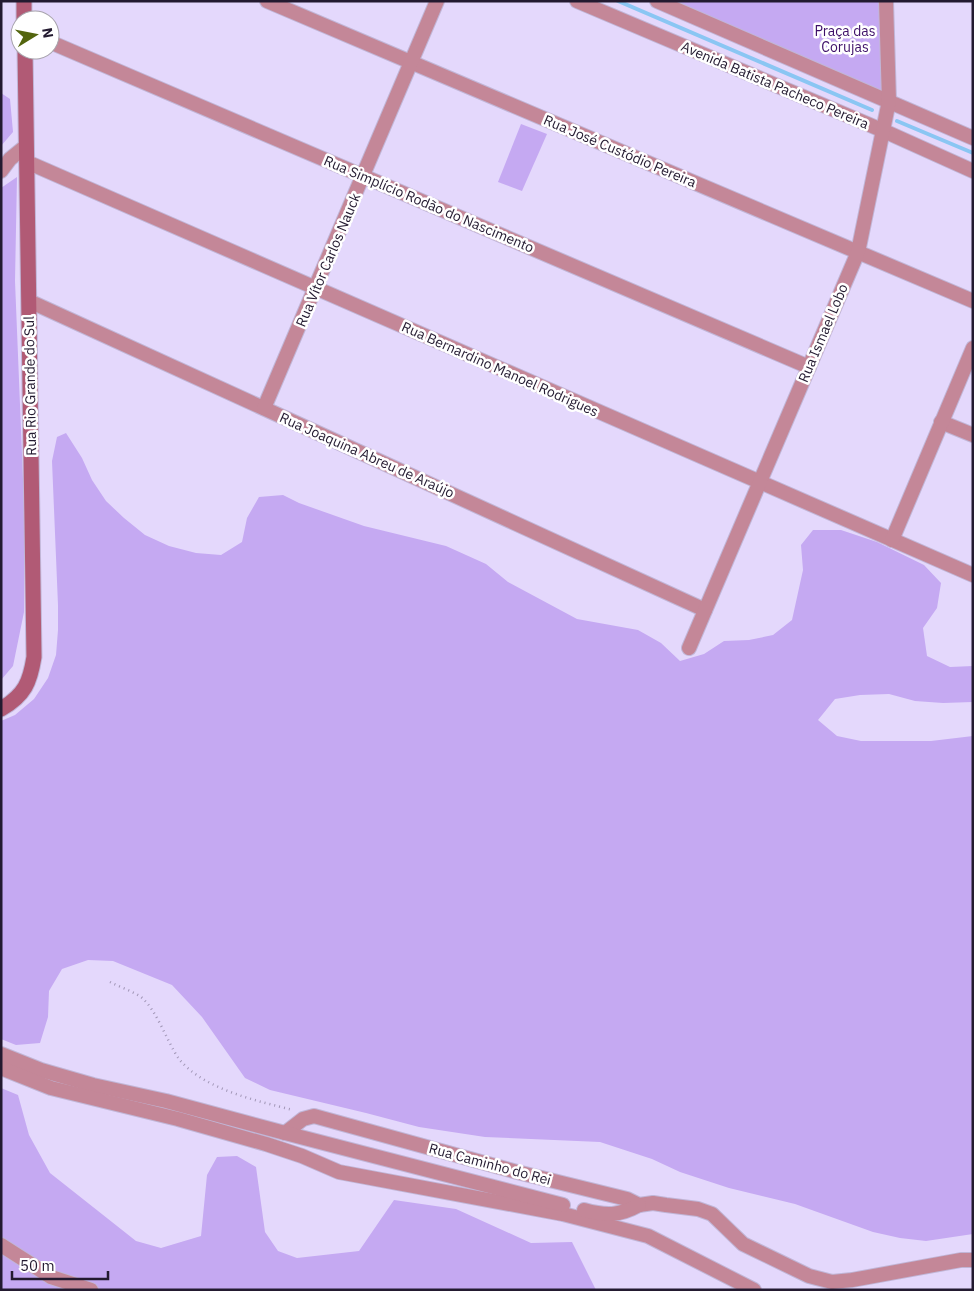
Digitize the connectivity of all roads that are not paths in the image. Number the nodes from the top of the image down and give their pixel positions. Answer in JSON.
{"nodes":[{"id":1,"x":267,"y":1,"type":"edge"},
{"id":2,"x":437,"y":1,"type":"edge"},
{"id":3,"x":577,"y":1,"type":"edge"},
{"id":4,"x":656,"y":1,"type":"edge"},
{"id":5,"x":886,"y":1,"type":"edge"},
{"id":6,"x":60,"y":46,"type":"edge"},
{"id":7,"x":25,"y":60,"type":"edge"},
{"id":8,"x":410,"y":62,"type":"junction"},
{"id":9,"x":889,"y":102,"type":"junction"},
{"id":10,"x":884,"y":131,"type":"junction"},
{"id":11,"x":973,"y":138,"type":"edge"},
{"id":12,"x":26,"y":146,"type":"junction"},
{"id":13,"x":27,"y":162,"type":"junction"},
{"id":14,"x":1,"y":170,"type":"edge"},
{"id":15,"x":973,"y":171,"type":"edge"},
{"id":16,"x":364,"y":176,"type":"junction"},
{"id":17,"x":858,"y":252,"type":"junction"},
{"id":18,"x":316,"y":289,"type":"junction"},
{"id":19,"x":29,"y":301,"type":"junction"},
{"id":20,"x":973,"y":301,"type":"edge"},
{"id":21,"x":973,"y":348,"type":"edge"},
{"id":22,"x":809,"y":367,"type":"junction"},
{"id":23,"x":264,"y":408,"type":"junction"},
{"id":24,"x":941,"y":422,"type":"junction"},
{"id":25,"x":973,"y":435,"type":"edge"},
{"id":26,"x":760,"y":482,"type":"junction"},
{"id":27,"x":892,"y":540,"type":"junction"},
{"id":28,"x":973,"y":575,"type":"edge"},
{"id":29,"x":706,"y":610,"type":"junction"},
{"id":30,"x":689,"y":648,"type":"dead end"},
{"id":31,"x":1,"y":709,"type":"edge"},
{"id":32,"x":1,"y":1054,"type":"edge"},
{"id":33,"x":1,"y":1068,"type":"edge"},
{"id":34,"x":285,"y":1133,"type":"junction"},
{"id":35,"x":639,"y":1206,"type":"junction"},
{"id":36,"x":1,"y":1245,"type":"edge"},
{"id":37,"x":973,"y":1260,"type":"edge"},
{"id":38,"x":91,"y":1290,"type":"edge"},
{"id":39,"x":754,"y":1290,"type":"edge"}],
"edges":[{"from":1,"to":8,"type":"street","name":"Rua José Custódio Pereira"},
{"from":2,"to":8,"type":"street","name":"Rua Vítor Carlos Nauck"},
{"from":3,"to":10,"type":"street","name":"Avenida Batista Pacheco Pereira"},
{"from":4,"to":9,"type":"street"},
{"from":5,"to":9,"type":"street","name":"Rua Ismael Lobo"},
{"from":6,"to":16,"type":"street","name":"Rua Simplício Rodão do Nascimento"},
{"from":7,"to":12,"type":"street","name":"Rua Rio Grande do Sul"},
{"from":8,"to":16,"type":"street","name":"Rua Vítor Carlos Nauck"},
{"from":8,"to":17,"type":"street","name":"Rua José Custódio Pereira"},
{"from":9,"to":10,"type":"street","name":"Rua Ismael Lobo"},
{"from":9,"to":11,"type":"street"},
{"from":10,"to":15,"type":"street","name":"Avenida Batista Pacheco Pereira"},
{"from":10,"to":17,"type":"street","name":"Rua Ismael Lobo"},
{"from":12,"to":13,"type":"street","name":"Rua Rio Grande do Sul"},
{"from":12,"to":14,"type":"street"},
{"from":13,"to":18,"type":"street","name":"Rua Bernardino Manoel Rodrigues"},
{"from":13,"to":19,"type":"street","name":"Rua Rio Grande do Sul"},
{"from":16,"to":18,"type":"street","name":"Rua Vítor Carlos Nauck"},
{"from":16,"to":22,"type":"street","name":"Rua Simplício Rodão do Nascimento"},
{"from":17,"to":20,"type":"street","name":"Rua José Custódio Pereira"},
{"from":17,"to":22,"type":"street","name":"Rua Ismael Lobo"},
{"from":18,"to":23,"type":"street","name":"Rua Vítor Carlos Nauck"},
{"from":18,"to":26,"type":"street","name":"Rua Bernardino Manoel Rodrigues"},
{"from":19,"to":23,"type":"street","name":"Rua Joaquina Abreu de Araújo"},
{"from":19,"to":31,"type":"street","name":"Rua Rio Grande do Sul"},
{"from":21,"to":24,"type":"street"},
{"from":22,"to":26,"type":"street","name":"Rua Ismael Lobo"},
{"from":23,"to":29,"type":"street","name":"Rua Joaquina Abreu de Araújo"},
{"from":24,"to":25,"type":"street"},
{"from":24,"to":27,"type":"street"},
{"from":26,"to":27,"type":"street","name":"Rua Bernardino Manoel Rodrigues"},
{"from":26,"to":29,"type":"street","name":"Rua Ismael Lobo"},
{"from":27,"to":28,"type":"street","name":"Rua Bernardino Manoel Rodrigues"},
{"from":29,"to":30,"type":"street","name":"Rua Ismael Lobo"},
{"from":32,"to":34,"type":"street"},
{"from":33,"to":39,"type":"street"},
{"from":34,"to":35,"type":"street"},
{"from":34,"to":35,"type":"street","name":"Rua Caminho do Rei"},
{"from":35,"to":37,"type":"street","name":"Rua Caminho do Rei"},
{"from":36,"to":38,"type":"street"}]}
